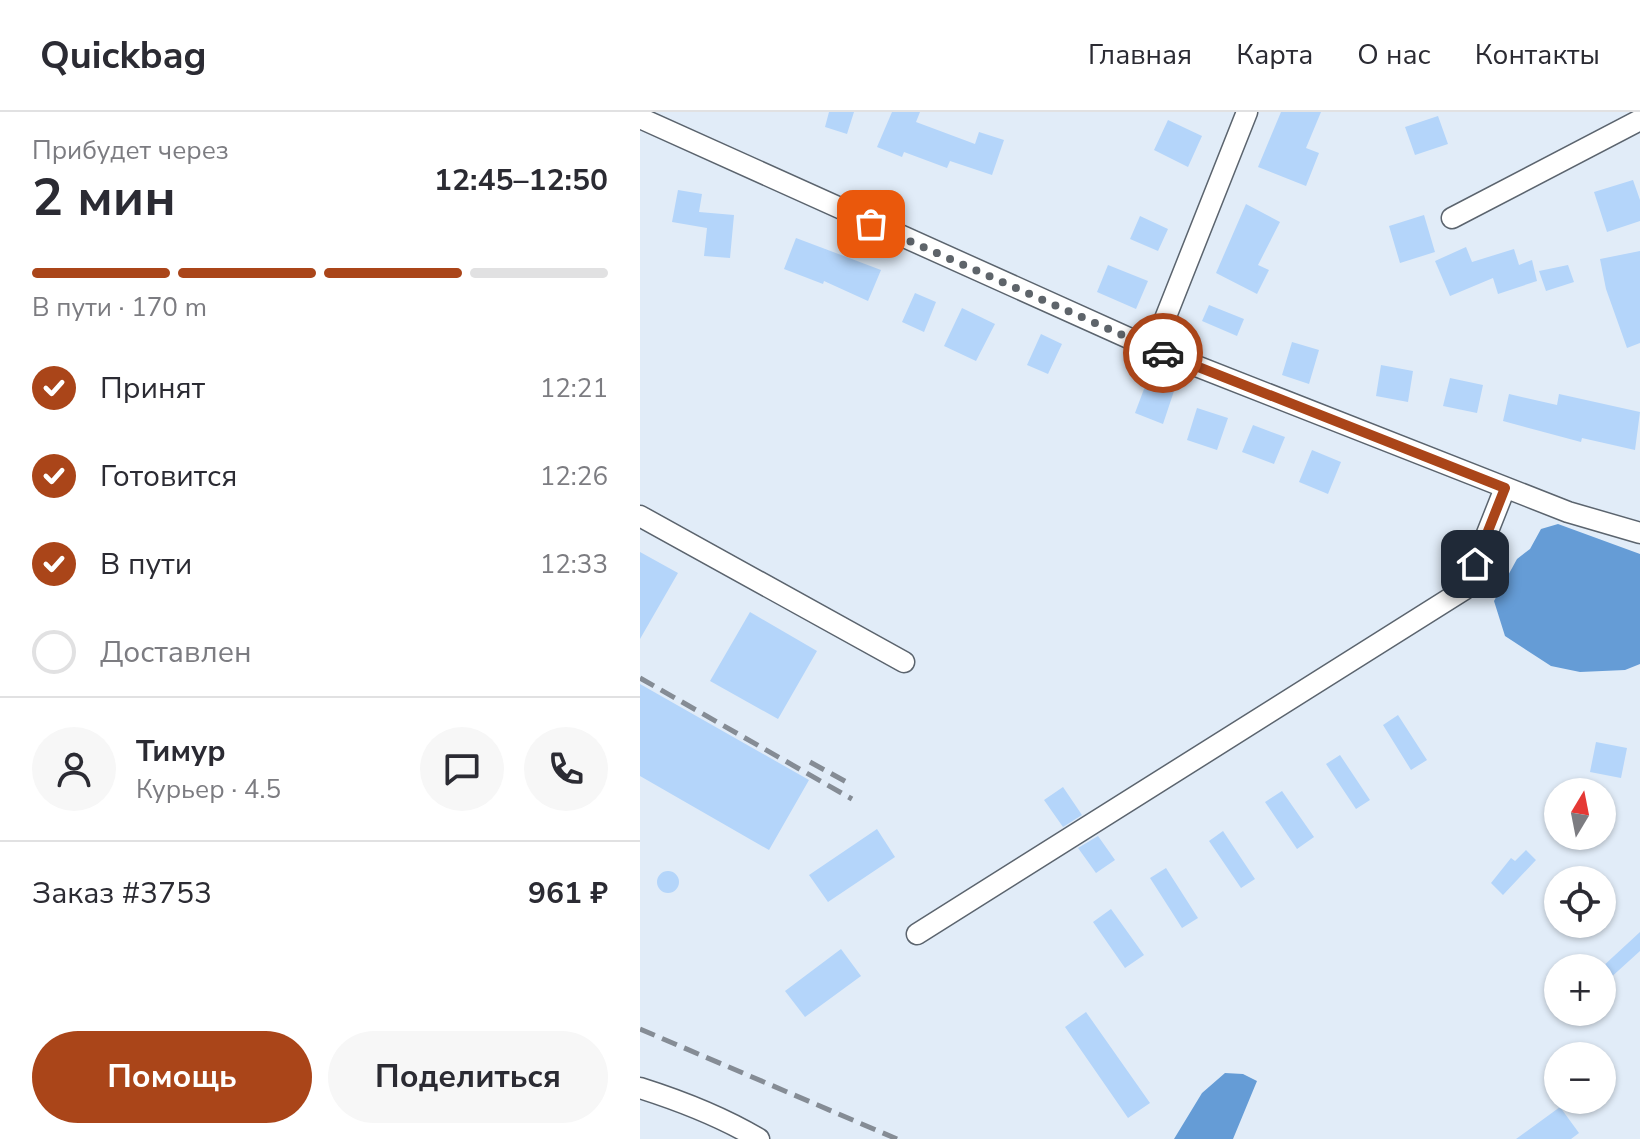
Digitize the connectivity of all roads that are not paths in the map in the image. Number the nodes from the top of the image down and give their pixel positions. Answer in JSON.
{"nodes":[{"id":1,"x":1247,"y":112,"type":"edge"},
{"id":2,"x":640,"y":118,"type":"edge"},
{"id":3,"x":1640,"y":120,"type":"edge"},
{"id":4,"x":1452,"y":218,"type":"dead end"},
{"id":5,"x":1153,"y":349,"type":"junction"},
{"id":6,"x":1505,"y":488,"type":"junction"},
{"id":7,"x":640,"y":516,"type":"edge"},
{"id":8,"x":1640,"y":533,"type":"edge"},
{"id":9,"x":904,"y":662,"type":"dead end"},
{"id":10,"x":917,"y":934,"type":"dead end"},
{"id":11,"x":640,"y":1088,"type":"edge"},
{"id":12,"x":759,"y":1139,"type":"edge"}],
"edges":[{"from":1,"to":5,"type":"street"},
{"from":2,"to":5,"type":"street"},
{"from":3,"to":4,"type":"street"},
{"from":5,"to":6,"type":"street"},
{"from":6,"to":8,"type":"street"},
{"from":6,"to":10,"type":"street"},
{"from":7,"to":9,"type":"street"},
{"from":11,"to":12,"type":"street"}]}
